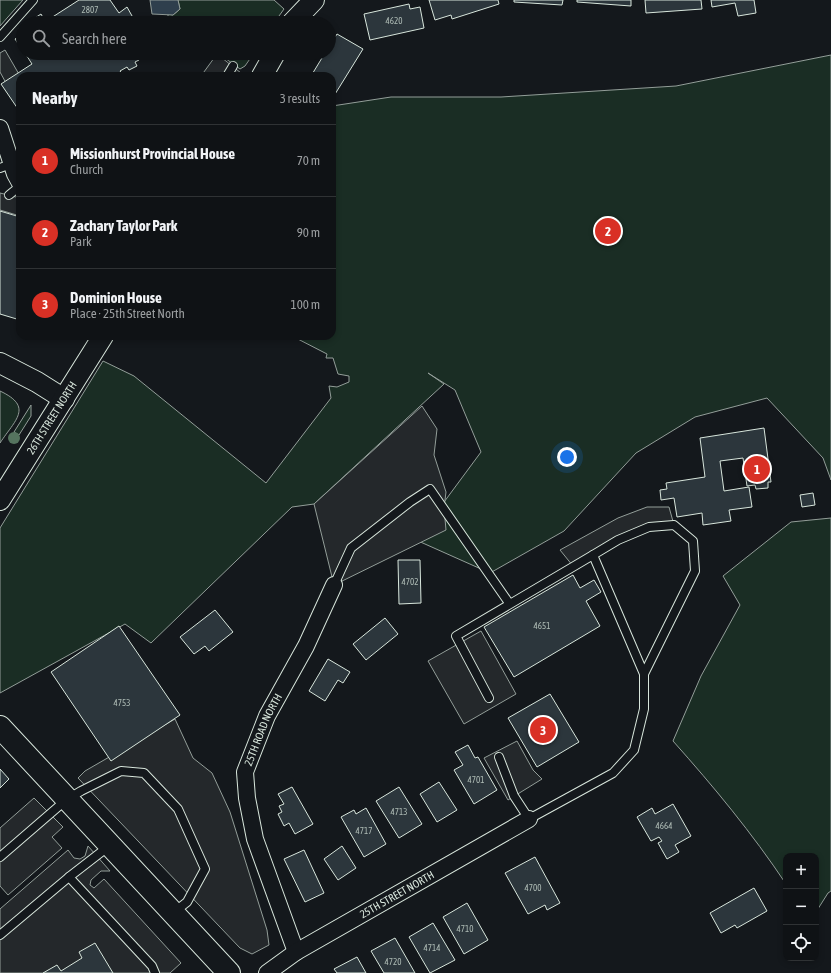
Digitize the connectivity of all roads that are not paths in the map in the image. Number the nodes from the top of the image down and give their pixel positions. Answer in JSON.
{"nodes":[{"id":1,"x":33,"y":0,"type":"edge"},
{"id":2,"x":314,"y":0,"type":"edge"},
{"id":3,"x":18,"y":16,"type":"edge"},
{"id":4,"x":299,"y":16,"type":"edge"},
{"id":5,"x":16,"y":19,"type":"edge"},
{"id":6,"x":0,"y":36,"type":"edge"},
{"id":7,"x":272,"y":60,"type":"edge"},
{"id":8,"x":233,"y":66,"type":"dead end"},
{"id":9,"x":229,"y":72,"type":"edge"},
{"id":10,"x":264,"y":72,"type":"edge"},
{"id":11,"x":0,"y":128,"type":"edge"},
{"id":12,"x":6,"y":166,"type":"edge"},
{"id":13,"x":16,"y":188,"type":"edge"},
{"id":14,"x":101,"y":340,"type":"edge"},
{"id":15,"x":0,"y":363,"type":"edge"},
{"id":16,"x":64,"y":399,"type":"junction"},
{"id":17,"x":0,"y":500,"type":"edge"},
{"id":18,"x":593,"y":554,"type":"junction"},
{"id":19,"x":334,"y":585,"type":"joint"},
{"id":20,"x":509,"y":603,"type":"junction"},
{"id":21,"x":644,"y":674,"type":"junction"},
{"id":22,"x":489,"y":698,"type":"dead end"},
{"id":23,"x":0,"y":728,"type":"edge"},
{"id":24,"x":499,"y":757,"type":"dead end"},
{"id":25,"x":66,"y":800,"type":"junction"},
{"id":26,"x":529,"y":819,"type":"junction"},
{"id":27,"x":109,"y":846,"type":"junction"},
{"id":28,"x":0,"y":857,"type":"edge"},
{"id":29,"x":69,"y":877,"type":"junction"},
{"id":30,"x":172,"y":914,"type":"junction"},
{"id":31,"x":0,"y":935,"type":"edge"},
{"id":32,"x":296,"y":952,"type":"junction"},
{"id":33,"x":155,"y":973,"type":"edge"},
{"id":34,"x":228,"y":973,"type":"edge"},
{"id":35,"x":267,"y":973,"type":"edge"}],
"edges":[{"from":1,"to":3,"type":"lane"},
{"from":2,"to":4,"type":"street"},
{"from":5,"to":6,"type":"lane"},
{"from":7,"to":10,"type":"street"},
{"from":8,"to":9,"type":"lane"},
{"from":11,"to":12,"type":"street"},
{"from":12,"to":13,"type":"street"},
{"from":14,"to":16,"type":"street","name":"26TH STREET NORTH"},
{"from":15,"to":16,"type":"street"},
{"from":16,"to":17,"type":"street","name":"26TH STREET NORTH"},
{"from":18,"to":20,"type":"lane"},
{"from":18,"to":21,"type":"lane"},
{"from":18,"to":21,"type":"lane"},
{"from":19,"to":20,"type":"lane"},
{"from":19,"to":32,"type":"street","name":"25TH ROAD NORTH"},
{"from":20,"to":22,"type":"lane"},
{"from":21,"to":26,"type":"lane"},
{"from":23,"to":25,"type":"main road"},
{"from":24,"to":26,"type":"lane"},
{"from":25,"to":27,"type":"main road"},
{"from":25,"to":28,"type":"lane"},
{"from":25,"to":30,"type":"lane"},
{"from":26,"to":32,"type":"street","name":"25TH STREET NORTH"},
{"from":27,"to":29,"type":"lane"},
{"from":27,"to":30,"type":"main road"},
{"from":29,"to":31,"type":"lane"},
{"from":29,"to":33,"type":"lane"},
{"from":30,"to":34,"type":"main road"},
{"from":32,"to":35,"type":"street","name":"25TH STREET NORTH"}]}
